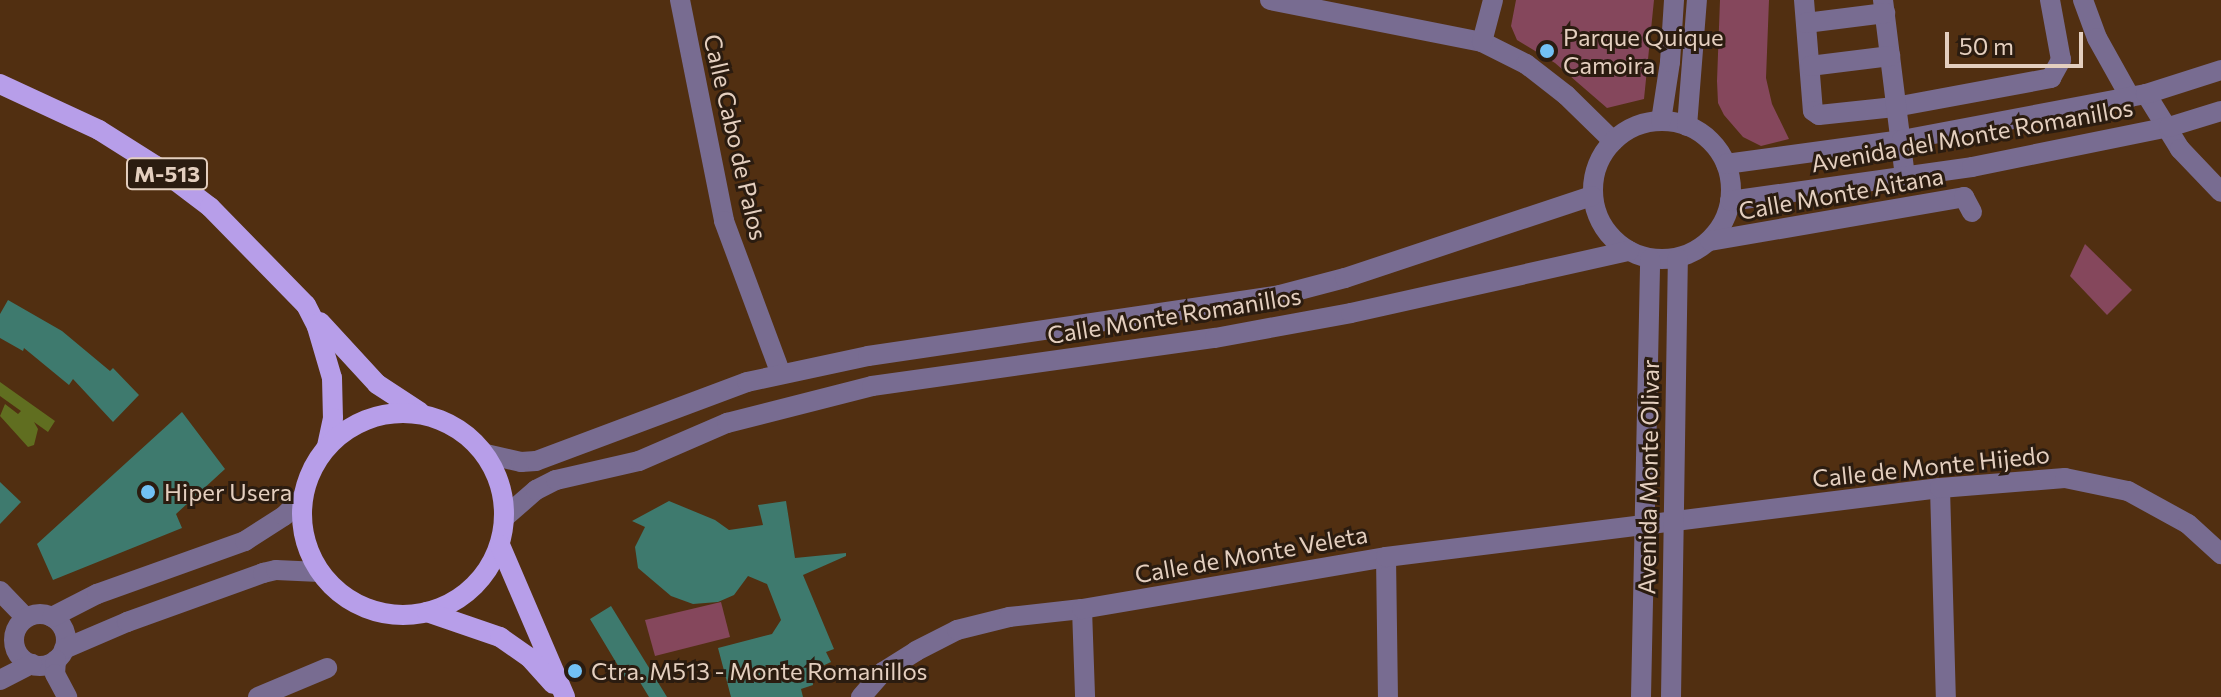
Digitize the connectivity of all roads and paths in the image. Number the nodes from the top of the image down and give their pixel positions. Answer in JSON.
{"nodes":[{"id":1,"x":680,"y":0,"type":"edge"},
{"id":2,"x":1270,"y":0,"type":"edge"},
{"id":3,"x":1493,"y":0,"type":"edge"},
{"id":4,"x":1674,"y":0,"type":"edge"},
{"id":5,"x":1697,"y":0,"type":"edge"},
{"id":6,"x":1804,"y":0,"type":"edge"},
{"id":7,"x":2050,"y":0,"type":"edge"},
{"id":8,"x":2083,"y":0,"type":"edge"},
{"id":9,"x":1884,"y":6,"type":"edge"},
{"id":10,"x":1806,"y":23,"type":"junction"},
{"id":11,"x":1482,"y":42,"type":"junction"},
{"id":12,"x":1890,"y":56,"type":"junction"},
{"id":13,"x":1810,"y":66,"type":"junction"},
{"id":14,"x":2221,"y":70,"type":"edge"},
{"id":15,"x":0,"y":84,"type":"edge"},
{"id":16,"x":2138,"y":95,"type":"junction"},
{"id":17,"x":1895,"y":107,"type":"junction"},
{"id":18,"x":2221,"y":111,"type":"edge"},
{"id":19,"x":1661,"y":121,"type":"junction"},
{"id":20,"x":1687,"y":126,"type":"junction"},
{"id":21,"x":2169,"y":127,"type":"junction"},
{"id":22,"x":1899,"y":140,"type":"junction"},
{"id":23,"x":1613,"y":141,"type":"junction"},
{"id":24,"x":1726,"y":164,"type":"junction"},
{"id":25,"x":1905,"y":176,"type":"junction"},
{"id":26,"x":2221,"y":192,"type":"edge"},
{"id":27,"x":1592,"y":196,"type":"junction"},
{"id":28,"x":1730,"y":201,"type":"junction"},
{"id":29,"x":1972,"y":212,"type":"dead end"},
{"id":30,"x":1710,"y":241,"type":"junction"},
{"id":31,"x":1629,"y":251,"type":"junction"},
{"id":32,"x":1678,"y":258,"type":"junction"},
{"id":33,"x":1650,"y":259,"type":"junction"},
{"id":34,"x":306,"y":305,"type":"junction"},
{"id":35,"x":835,"y":363,"type":"junction"},
{"id":36,"x":781,"y":374,"type":"junction"},
{"id":37,"x":716,"y":394,"type":"junction"},
{"id":38,"x":835,"y":396,"type":"junction"},
{"id":39,"x":424,"y":414,"type":"junction"},
{"id":40,"x":727,"y":423,"type":"junction"},
{"id":41,"x":326,"y":447,"type":"junction"},
{"id":42,"x":486,"y":454,"type":"junction"},
{"id":43,"x":1940,"y":488,"type":"junction"},
{"id":44,"x":303,"y":497,"type":"junction"},
{"id":45,"x":505,"y":517,"type":"junction"},
{"id":46,"x":1674,"y":523,"type":"junction"},
{"id":47,"x":1643,"y":526,"type":"junction"},
{"id":48,"x":500,"y":545,"type":"junction"},
{"id":49,"x":2221,"y":554,"type":"edge"},
{"id":50,"x":1386,"y":557,"type":"junction"},
{"id":51,"x":320,"y":572,"type":"junction"},
{"id":52,"x":0,"y":591,"type":"edge"},
{"id":53,"x":1082,"y":609,"type":"junction"},
{"id":54,"x":427,"y":612,"type":"junction"},
{"id":55,"x":52,"y":617,"type":"junction"},
{"id":56,"x":22,"y":622,"type":"junction"},
{"id":57,"x":0,"y":639,"type":"edge"},
{"id":58,"x":60,"y":655,"type":"junction"},
{"id":59,"x":32,"y":664,"type":"junction"},
{"id":60,"x":327,"y":668,"type":"dead end"},
{"id":61,"x":0,"y":680,"type":"edge"},
{"id":62,"x":67,"y":697,"type":"edge"},
{"id":63,"x":258,"y":697,"type":"edge"},
{"id":64,"x":565,"y":697,"type":"edge"},
{"id":65,"x":861,"y":697,"type":"edge"},
{"id":66,"x":1085,"y":697,"type":"edge"},
{"id":67,"x":1388,"y":697,"type":"edge"},
{"id":68,"x":1641,"y":697,"type":"edge"},
{"id":69,"x":1671,"y":697,"type":"edge"},
{"id":70,"x":1946,"y":697,"type":"edge"}],
"edges":[{"from":1,"to":36,"type":"street","name":"Calle Cabo de Palos"},
{"from":2,"to":11,"type":"street"},
{"from":3,"to":11,"type":"street"},
{"from":4,"to":19,"type":"street"},
{"from":5,"to":20,"type":"street"},
{"from":6,"to":10,"type":"street"},
{"from":7,"to":17,"type":"street"},
{"from":8,"to":16,"type":"street"},
{"from":9,"to":10,"type":"street"},
{"from":9,"to":12,"type":"street"},
{"from":10,"to":13,"type":"street"},
{"from":11,"to":23,"type":"street"},
{"from":12,"to":13,"type":"street"},
{"from":12,"to":17,"type":"street"},
{"from":13,"to":17,"type":"street"},
{"from":14,"to":16,"type":"street","name":"Avenida del Monte Romanillos"},
{"from":15,"to":34,"type":"main road","number":"M-513"},
{"from":16,"to":21,"type":"street"},
{"from":16,"to":22,"type":"street","name":"Avenida del Monte Romanillos"},
{"from":17,"to":22,"type":"street"},
{"from":18,"to":21,"type":"street","name":"Avenida del Monte Romanillos"},
{"from":19,"to":20,"type":"street"},
{"from":19,"to":23,"type":"street"},
{"from":20,"to":24,"type":"street"},
{"from":21,"to":25,"type":"street","name":"Avenida del Monte Romanillos"},
{"from":21,"to":26,"type":"street"},
{"from":22,"to":24,"type":"street","name":"Avenida del Monte Romanillos"},
{"from":22,"to":25,"type":"street"},
{"from":23,"to":27,"type":"street"},
{"from":24,"to":28,"type":"street"},
{"from":25,"to":28,"type":"street","name":"Avenida del Monte Romanillos"},
{"from":27,"to":31,"type":"street"},
{"from":27,"to":35,"type":"street","name":"Calle Monte Romanillos"},
{"from":28,"to":30,"type":"street"},
{"from":29,"to":30,"type":"street","name":"Calle Monte Aitana"},
{"from":30,"to":32,"type":"street"},
{"from":31,"to":33,"type":"street"},
{"from":31,"to":38,"type":"street","name":"Calle Monte Romanillos"},
{"from":32,"to":33,"type":"street"},
{"from":32,"to":46,"type":"street","name":"Avenida Monte Olivar"},
{"from":33,"to":47,"type":"street","name":"Avenida Monte Olivar"},
{"from":34,"to":39,"type":"main road"},
{"from":34,"to":41,"type":"main road","number":"M-513"},
{"from":35,"to":36,"type":"street","name":"Calle Monte Romanillos"},
{"from":35,"to":38,"type":"street"},
{"from":36,"to":37,"type":"street","name":"Calle Monte Romanillos"},
{"from":37,"to":40,"type":"street"},
{"from":37,"to":42,"type":"street","name":"Calle Monte Romanillos"},
{"from":38,"to":40,"type":"street","name":"Calle Monte Romanillos"},
{"from":39,"to":41,"type":"main road"},
{"from":39,"to":42,"type":"main road"},
{"from":40,"to":45,"type":"street","name":"Calle Monte Romanillos"},
{"from":41,"to":44,"type":"main road"},
{"from":42,"to":45,"type":"main road"},
{"from":43,"to":46,"type":"street","name":"Calle de Monte Hijedo"},
{"from":43,"to":49,"type":"street","name":"Calle de Monte Hijedo"},
{"from":43,"to":70,"type":"street"},
{"from":44,"to":51,"type":"main road"},
{"from":44,"to":55,"type":"street"},
{"from":45,"to":48,"type":"main road"},
{"from":46,"to":47,"type":"street","name":"Calle de Monte Veleta"},
{"from":46,"to":69,"type":"street","name":"Avenida Monte Olivar"},
{"from":47,"to":50,"type":"street","name":"Calle de Monte Veleta"},
{"from":47,"to":68,"type":"street","name":"Avenida Monte Olivar"},
{"from":48,"to":54,"type":"main road"},
{"from":48,"to":64,"type":"main road"},
{"from":50,"to":53,"type":"street","name":"Calle de Monte Veleta"},
{"from":50,"to":67,"type":"street"},
{"from":51,"to":54,"type":"main road"},
{"from":51,"to":58,"type":"street"},
{"from":52,"to":56,"type":"street"},
{"from":53,"to":65,"type":"street","name":"Calle de Monte Veleta"},
{"from":53,"to":66,"type":"street"},
{"from":54,"to":64,"type":"main road"},
{"from":55,"to":56,"type":"street"},
{"from":55,"to":58,"type":"street"},
{"from":56,"to":57,"type":"street"},
{"from":56,"to":59,"type":"street"},
{"from":58,"to":59,"type":"street"},
{"from":58,"to":62,"type":"street"},
{"from":59,"to":61,"type":"street"},
{"from":60,"to":63,"type":"street"}]}
